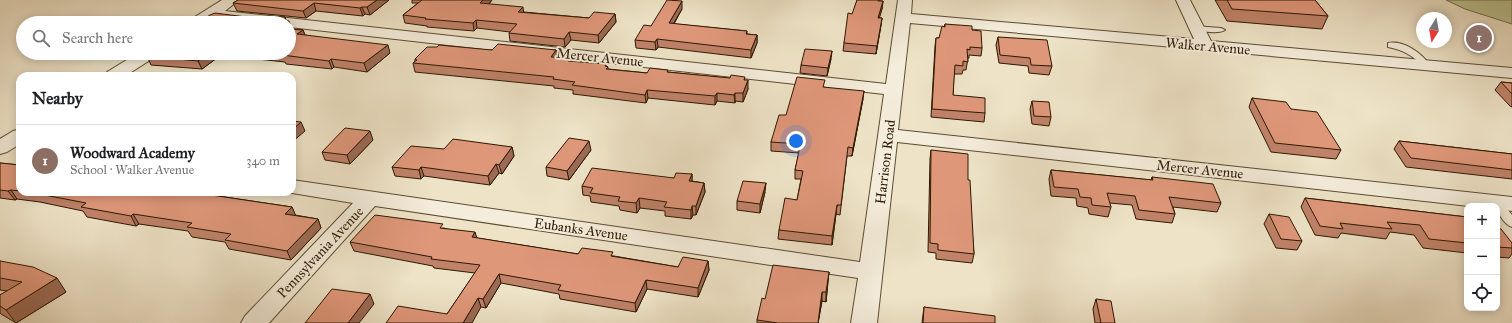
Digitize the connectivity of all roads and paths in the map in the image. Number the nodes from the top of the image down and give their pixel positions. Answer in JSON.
{"nodes":[{"id":1,"x":232,"y":0,"type":"edge"},
{"id":2,"x":1183,"y":0,"type":"edge"},
{"id":3,"x":904,"y":9,"type":"edge"},
{"id":4,"x":210,"y":14,"type":"junction"},
{"id":5,"x":207,"y":16,"type":"edge"},
{"id":6,"x":228,"y":16,"type":"edge"},
{"id":7,"x":296,"y":24,"type":"edge"},
{"id":8,"x":1196,"y":28,"type":"junction"},
{"id":9,"x":1222,"y":30,"type":"dead end"},
{"id":10,"x":1205,"y":45,"type":"junction"},
{"id":11,"x":1391,"y":45,"type":"dead end"},
{"id":12,"x":138,"y":60,"type":"edge"},
{"id":13,"x":1426,"y":65,"type":"junction"},
{"id":14,"x":119,"y":72,"type":"edge"},
{"id":15,"x":1512,"y":73,"type":"edge"},
{"id":16,"x":894,"y":90,"type":"junction"},
{"id":17,"x":888,"y":135,"type":"junction"},
{"id":18,"x":296,"y":189,"type":"edge"},
{"id":19,"x":369,"y":199,"type":"junction"},
{"id":20,"x":1504,"y":203,"type":"edge"},
{"id":21,"x":1512,"y":223,"type":"edge"},
{"id":22,"x":871,"y":272,"type":"junction"},
{"id":23,"x":254,"y":323,"type":"edge"},
{"id":24,"x":864,"y":323,"type":"edge"}],
"edges":[{"from":1,"to":4,"type":"street"},
{"from":2,"to":8,"type":"street"},
{"from":3,"to":10,"type":"street","name":"Walker Avenue"},
{"from":3,"to":16,"type":"street","name":"Harrison Road"},
{"from":4,"to":5,"type":"street"},
{"from":4,"to":6,"type":"street","name":"Mercer Avenue"},
{"from":7,"to":16,"type":"street","name":"Mercer Avenue"},
{"from":8,"to":9,"type":"lane"},
{"from":8,"to":10,"type":"street"},
{"from":10,"to":13,"type":"street","name":"Walker Avenue"},
{"from":11,"to":13,"type":"lane"},
{"from":12,"to":14,"type":"street"},
{"from":13,"to":15,"type":"street","name":"Walker Avenue"},
{"from":16,"to":17,"type":"street","name":"Harrison Road"},
{"from":17,"to":20,"type":"street","name":"Mercer Avenue"},
{"from":17,"to":22,"type":"street","name":"Harrison Road"},
{"from":18,"to":19,"type":"street","name":"Eubanks Avenue"},
{"from":19,"to":22,"type":"street","name":"Eubanks Avenue"},
{"from":19,"to":23,"type":"street","name":"Pennsylvania Avenue"},
{"from":20,"to":21,"type":"lane"},
{"from":22,"to":24,"type":"street","name":"Harrison Road"}]}
